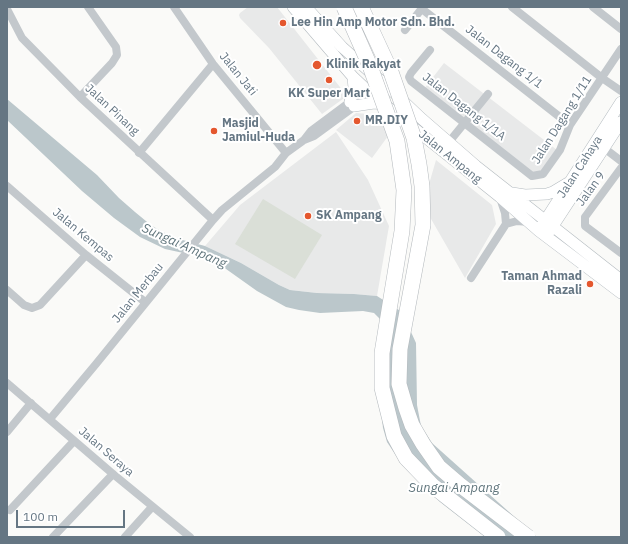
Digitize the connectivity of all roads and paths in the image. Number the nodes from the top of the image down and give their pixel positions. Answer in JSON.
{"nodes":[{"id":1,"x":88,"y":7,"type":"edge"},
{"id":2,"x":174,"y":7,"type":"edge"},
{"id":3,"x":293,"y":7,"type":"edge"},
{"id":4,"x":306,"y":7,"type":"edge"},
{"id":5,"x":344,"y":7,"type":"edge"},
{"id":6,"x":361,"y":7,"type":"edge"},
{"id":7,"x":512,"y":7,"type":"edge"},
{"id":8,"x":593,"y":7,"type":"edge"},
{"id":9,"x":422,"y":8,"type":"edge"},
{"id":10,"x":7,"y":9,"type":"edge"},
{"id":11,"x":621,"y":29,"type":"edge"},
{"id":12,"x":405,"y":30,"type":"dead end"},
{"id":13,"x":621,"y":49,"type":"edge"},
{"id":14,"x":430,"y":50,"type":"dead end"},
{"id":15,"x":213,"y":64,"type":"junction"},
{"id":16,"x":370,"y":72,"type":"junction"},
{"id":17,"x":353,"y":77,"type":"junction"},
{"id":18,"x":602,"y":78,"type":"junction"},
{"id":19,"x":621,"y":91,"type":"edge"},
{"id":20,"x":369,"y":92,"type":"junction"},
{"id":21,"x":488,"y":94,"type":"dead end"},
{"id":22,"x":80,"y":97,"type":"junction"},
{"id":23,"x":621,"y":102,"type":"edge"},
{"id":24,"x":352,"y":104,"type":"junction"},
{"id":25,"x":384,"y":104,"type":"junction"},
{"id":26,"x":422,"y":119,"type":"junction"},
{"id":27,"x":621,"y":122,"type":"edge"},
{"id":28,"x":464,"y":123,"type":"junction"},
{"id":29,"x":570,"y":125,"type":"junction"},
{"id":30,"x":449,"y":142,"type":"junction"},
{"id":31,"x":604,"y":148,"type":"junction"},
{"id":32,"x":140,"y":153,"type":"junction"},
{"id":33,"x":286,"y":153,"type":"junction"},
{"id":34,"x":621,"y":161,"type":"edge"},
{"id":35,"x":621,"y":168,"type":"edge"},
{"id":36,"x":532,"y":176,"type":"joint"},
{"id":37,"x":570,"y":182,"type":"junction"},
{"id":38,"x":7,"y":186,"type":"edge"},
{"id":39,"x":505,"y":195,"type":"junction"},
{"id":40,"x":565,"y":208,"type":"junction"},
{"id":41,"x":529,"y":222,"type":"junction"},
{"id":42,"x":210,"y":223,"type":"junction"},
{"id":43,"x":506,"y":224,"type":"junction"},
{"id":44,"x":546,"y":229,"type":"junction"},
{"id":45,"x":569,"y":240,"type":"junction"},
{"id":46,"x":621,"y":253,"type":"edge"},
{"id":47,"x":86,"y":255,"type":"junction"},
{"id":48,"x":471,"y":278,"type":"dead end"},
{"id":49,"x":621,"y":280,"type":"edge"},
{"id":50,"x":7,"y":290,"type":"edge"},
{"id":51,"x":621,"y":293,"type":"edge"},
{"id":52,"x":145,"y":302,"type":"junction"},
{"id":53,"x":7,"y":383,"type":"edge"},
{"id":54,"x":31,"y":403,"type":"junction"},
{"id":55,"x":50,"y":419,"type":"junction"},
{"id":56,"x":7,"y":432,"type":"edge"},
{"id":57,"x":74,"y":441,"type":"junction"},
{"id":58,"x":113,"y":474,"type":"junction"},
{"id":59,"x":152,"y":507,"type":"junction"},
{"id":60,"x":10,"y":510,"type":"dead end"},
{"id":61,"x":53,"y":537,"type":"edge"},
{"id":62,"x":125,"y":537,"type":"edge"},
{"id":63,"x":190,"y":537,"type":"edge"},
{"id":64,"x":498,"y":537,"type":"edge"},
{"id":65,"x":528,"y":537,"type":"edge"}],
"edges":[{"from":1,"to":22,"type":"street"},
{"from":2,"to":15,"type":"street","name":"Jalan Jati"},
{"from":3,"to":17,"type":"main road","name":"Jalan Ampang"},
{"from":4,"to":16,"type":"main road","name":"Jalan Ampang"},
{"from":5,"to":64,"type":"highway","bridge":true},
{"from":6,"to":65,"type":"highway","bridge":true},
{"from":7,"to":18,"type":"street"},
{"from":8,"to":11,"type":"street"},
{"from":9,"to":12,"type":"street"},
{"from":9,"to":29,"type":"street","name":"Jalan Dagang 1/1"},
{"from":10,"to":22,"type":"street","name":"Jalan Pinang"},
{"from":13,"to":18,"type":"street","name":"Jalan Dagang 1/11"},
{"from":14,"to":28,"type":"street","name":"Jalan Dagang 1/1A"},
{"from":15,"to":32,"type":"street"},
{"from":15,"to":33,"type":"street","name":"Jalan Jati"},
{"from":16,"to":20,"type":"main road"},
{"from":16,"to":26,"type":"main road","name":"Jalan Ampang"},
{"from":17,"to":20,"type":"main road","name":"Jalan Ampang"},
{"from":17,"to":24,"type":"main road"},
{"from":18,"to":19,"type":"street"},
{"from":18,"to":29,"type":"street","name":"Jalan Dagang 1/11"},
{"from":20,"to":24,"type":"street","name":"Jalan Merbau"},
{"from":20,"to":25,"type":"main road","name":"Jalan Ampang"},
{"from":20,"to":26,"type":"main road"},
{"from":21,"to":28,"type":"street"},
{"from":22,"to":32,"type":"street","name":"Jalan Pinang"},
{"from":23,"to":37,"type":"main road","name":"Jalan Cahaya"},
{"from":24,"to":25,"type":"main road"},
{"from":24,"to":33,"type":"street","name":"Jalan Merbau"},
{"from":25,"to":39,"type":"main road","name":"Jalan Ampang"},
{"from":26,"to":30,"type":"main road","name":"Jalan Ampang"},
{"from":27,"to":31,"type":"main road","name":"Jalan Cahaya"},
{"from":28,"to":30,"type":"street"},
{"from":28,"to":36,"type":"street","name":"Jalan Dagang 1/1A"},
{"from":29,"to":36,"type":"street","name":"Jalan Dagang 1/11"},
{"from":30,"to":39,"type":"main road","name":"Jalan Ampang"},
{"from":31,"to":34,"type":"street"},
{"from":31,"to":40,"type":"main road","name":"Jalan Cahaya"},
{"from":32,"to":42,"type":"street","name":"Jalan Pinang"},
{"from":33,"to":42,"type":"street","name":"Jalan Merbau"},
{"from":35,"to":46,"type":"street","name":"Jalan 9"},
{"from":37,"to":39,"type":"main road"},
{"from":37,"to":44,"type":"main road","name":"Jalan Cahaya"},
{"from":38,"to":47,"type":"street","name":"Jalan Kempas"},
{"from":39,"to":41,"type":"main road","name":"Jalan Ampang"},
{"from":39,"to":43,"type":"street"},
{"from":39,"to":44,"type":"main road","name":"Jalan Ampang"},
{"from":40,"to":44,"type":"main road","name":"Jalan Cahaya"},
{"from":40,"to":45,"type":"main road"},
{"from":41,"to":43,"type":"street"},
{"from":41,"to":44,"type":"main road","name":"Jalan Ampang"},
{"from":42,"to":52,"type":"street","name":"Jalan Merbau"},
{"from":43,"to":48,"type":"street"},
{"from":44,"to":45,"type":"main road","name":"Jalan Ampang"},
{"from":44,"to":51,"type":"main road","name":"Jalan Ampang"},
{"from":45,"to":49,"type":"main road","name":"Jalan Ampang"},
{"from":47,"to":50,"type":"street"},
{"from":47,"to":52,"type":"street","name":"Jalan Kempas"},
{"from":52,"to":55,"type":"street","name":"Jalan Merbau"},
{"from":53,"to":54,"type":"street","name":"Jalan Seraya"},
{"from":54,"to":55,"type":"street","name":"Jalan Seraya"},
{"from":54,"to":56,"type":"street"},
{"from":55,"to":57,"type":"street","name":"Jalan Seraya"},
{"from":57,"to":58,"type":"street","name":"Jalan Seraya"},
{"from":57,"to":60,"type":"street"},
{"from":58,"to":59,"type":"street","name":"Jalan Seraya"},
{"from":58,"to":61,"type":"street"},
{"from":59,"to":62,"type":"street"},
{"from":59,"to":63,"type":"street","name":"Jalan Seraya"}]}
